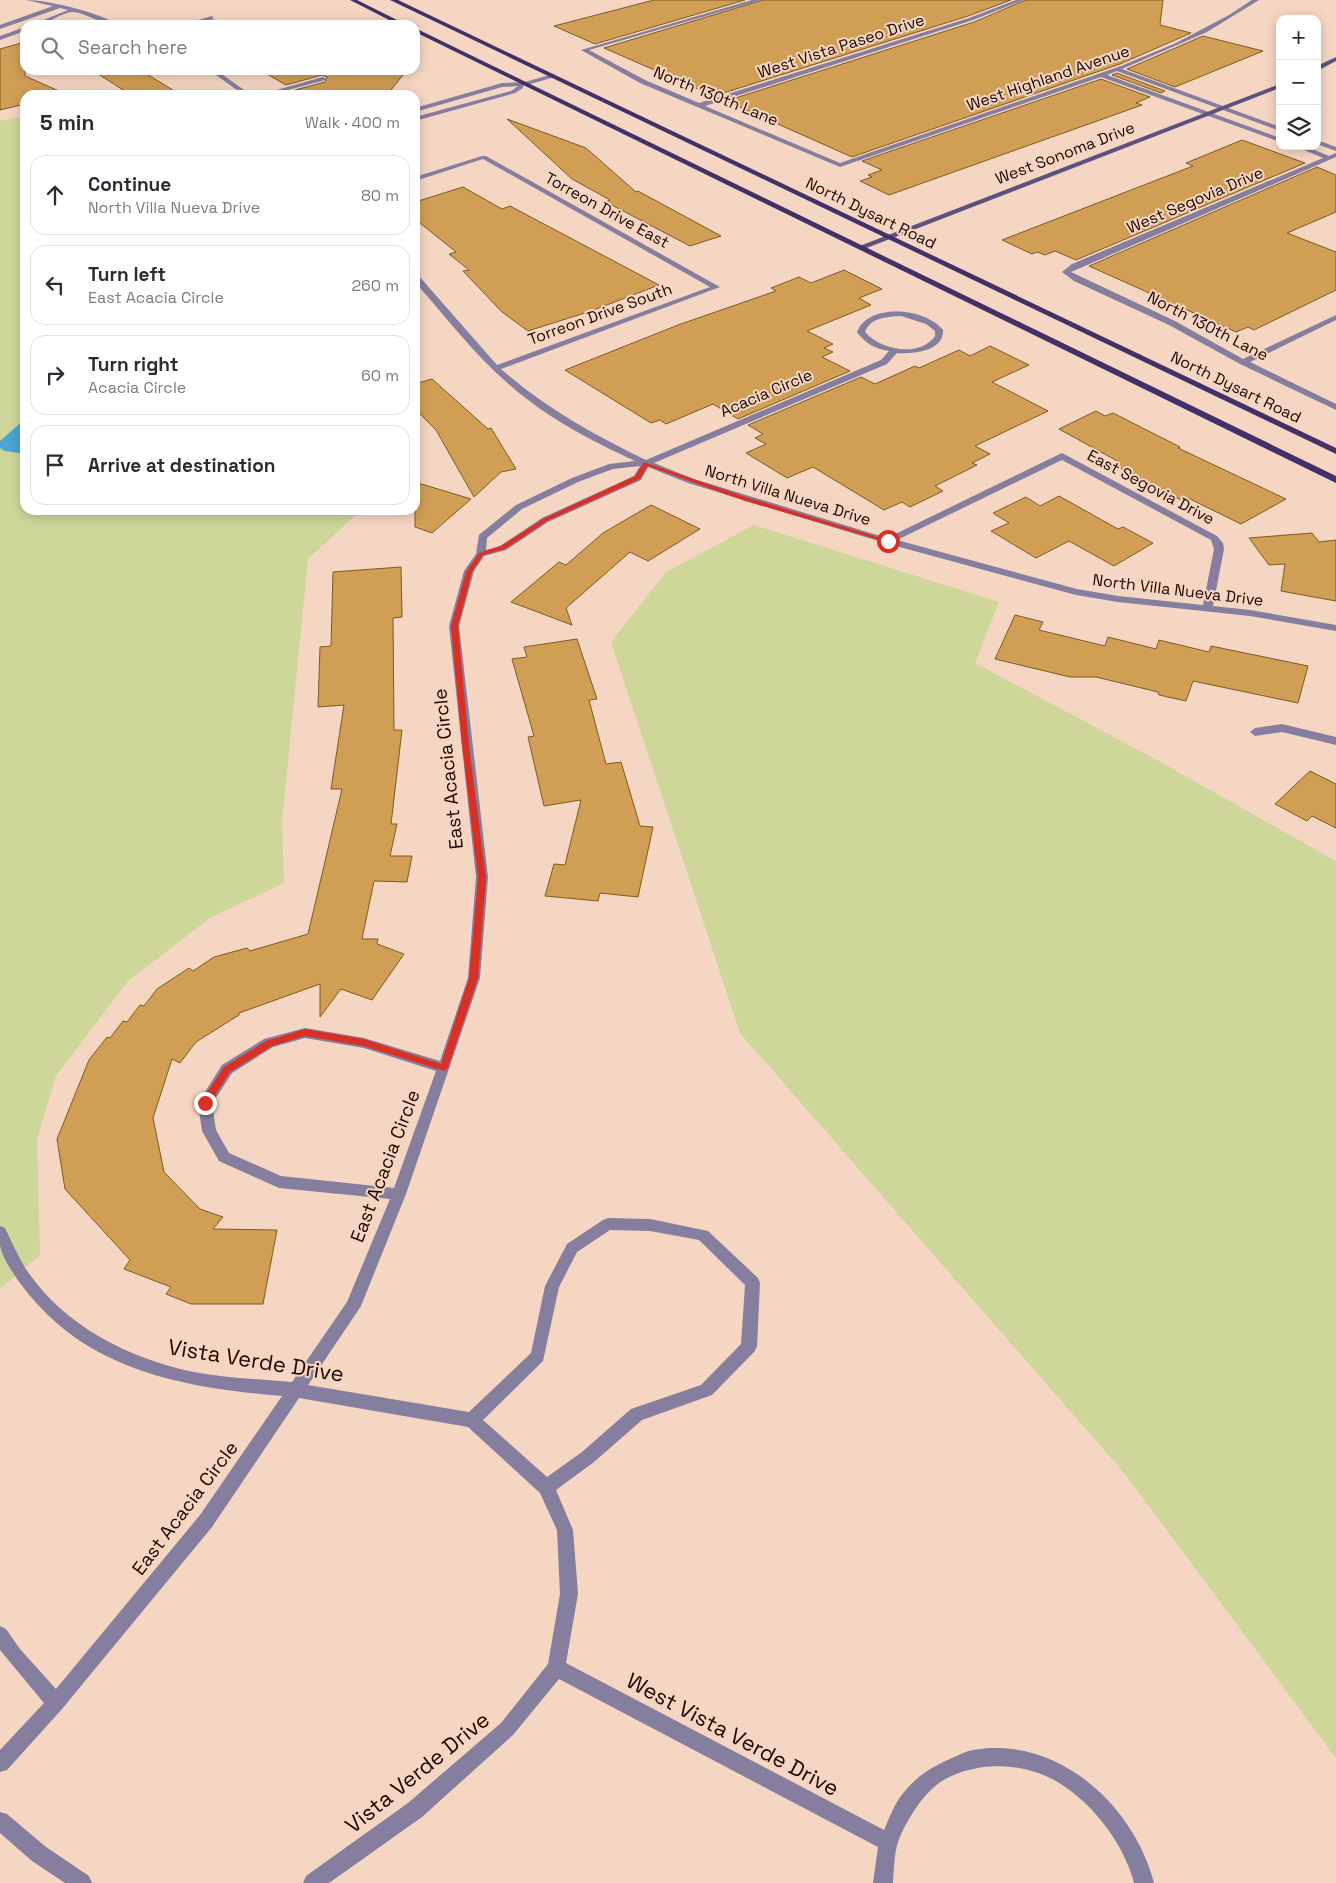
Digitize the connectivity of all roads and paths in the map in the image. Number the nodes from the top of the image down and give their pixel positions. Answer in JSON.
{"nodes":[{"id":1,"x":29,"y":0,"type":"edge"},
{"id":2,"x":353,"y":0,"type":"edge"},
{"id":3,"x":393,"y":0,"type":"edge"},
{"id":4,"x":758,"y":0,"type":"edge"},
{"id":5,"x":1021,"y":0,"type":"edge"},
{"id":6,"x":1256,"y":0,"type":"edge"},
{"id":7,"x":60,"y":6,"type":"junction"},
{"id":8,"x":74,"y":10,"type":"junction"},
{"id":9,"x":212,"y":18,"type":"dead end"},
{"id":10,"x":48,"y":20,"type":"edge"},
{"id":11,"x":102,"y":20,"type":"edge"},
{"id":12,"x":204,"y":20,"type":"edge"},
{"id":13,"x":394,"y":20,"type":"edge"},
{"id":14,"x":0,"y":27,"type":"edge"},
{"id":15,"x":20,"y":31,"type":"edge"},
{"id":16,"x":420,"y":32,"type":"edge"},
{"id":17,"x":0,"y":38,"type":"edge"},
{"id":18,"x":1336,"y":59,"type":"edge"},
{"id":19,"x":1321,"y":67,"type":"edge"},
{"id":20,"x":1116,"y":69,"type":"junction"},
{"id":21,"x":219,"y":75,"type":"edge"},
{"id":22,"x":1102,"y":75,"type":"junction"},
{"id":23,"x":553,"y":76,"type":"junction"},
{"id":24,"x":323,"y":79,"type":"dead end"},
{"id":25,"x":525,"y":84,"type":"junction"},
{"id":26,"x":1276,"y":88,"type":"edge"},
{"id":27,"x":241,"y":90,"type":"edge"},
{"id":28,"x":281,"y":90,"type":"edge"},
{"id":29,"x":697,"y":106,"type":"junction"},
{"id":30,"x":1222,"y":108,"type":"junction"},
{"id":31,"x":420,"y":109,"type":"edge"},
{"id":32,"x":1207,"y":113,"type":"junction"},
{"id":33,"x":420,"y":118,"type":"edge"},
{"id":34,"x":1276,"y":128,"type":"edge"},
{"id":35,"x":1276,"y":139,"type":"edge"},
{"id":36,"x":1321,"y":143,"type":"edge"},
{"id":37,"x":1336,"y":149,"type":"edge"},
{"id":38,"x":1312,"y":150,"type":"edge"},
{"id":39,"x":1333,"y":156,"type":"edge"},
{"id":40,"x":840,"y":165,"type":"joint"},
{"id":41,"x":420,"y":177,"type":"edge"},
{"id":42,"x":886,"y":237,"type":"junction"},
{"id":43,"x":861,"y":247,"type":"junction"},
{"id":44,"x":1066,"y":272,"type":"joint"},
{"id":45,"x":420,"y":283,"type":"edge"},
{"id":46,"x":716,"y":288,"type":"joint"},
{"id":47,"x":1336,"y":317,"type":"edge"},
{"id":48,"x":895,"y":350,"type":"junction"},
{"id":49,"x":1243,"y":362,"type":"junction"},
{"id":50,"x":495,"y":368,"type":"junction"},
{"id":51,"x":1336,"y":407,"type":"edge"},
{"id":52,"x":1336,"y":451,"type":"edge"},
{"id":53,"x":646,"y":463,"type":"junction"},
{"id":54,"x":1336,"y":480,"type":"edge"},
{"id":55,"x":888,"y":541,"type":"junction"},
{"id":56,"x":481,"y":554,"type":"junction"},
{"id":57,"x":1207,"y":609,"type":"junction"},
{"id":58,"x":1336,"y":628,"type":"edge"},
{"id":59,"x":1255,"y":732,"type":"dead end"},
{"id":60,"x":1336,"y":741,"type":"edge"},
{"id":61,"x":444,"y":1068,"type":"junction"},
{"id":62,"x":399,"y":1194,"type":"junction"},
{"id":63,"x":0,"y":1232,"type":"edge"},
{"id":64,"x":297,"y":1390,"type":"junction"},
{"id":65,"x":472,"y":1420,"type":"junction"},
{"id":66,"x":546,"y":1487,"type":"junction"},
{"id":67,"x":0,"y":1635,"type":"edge"},
{"id":68,"x":556,"y":1668,"type":"junction"},
{"id":69,"x":56,"y":1703,"type":"junction"},
{"id":70,"x":0,"y":1763,"type":"edge"},
{"id":71,"x":0,"y":1821,"type":"edge"},
{"id":72,"x":888,"y":1842,"type":"junction"},
{"id":73,"x":82,"y":1883,"type":"edge"},
{"id":74,"x":313,"y":1883,"type":"edge"},
{"id":75,"x":883,"y":1883,"type":"edge"},
{"id":76,"x":1144,"y":1883,"type":"edge"}],
"edges":[{"from":1,"to":7,"type":"street"},
{"from":2,"to":13,"type":"main road"},
{"from":3,"to":23,"type":"main road","name":"North Dysart Road"},
{"from":4,"to":29,"type":"street","name":"North 130th Lane"},
{"from":5,"to":29,"type":"street","name":"West Vista Paseo Drive"},
{"from":6,"to":20,"type":"street","name":"West Highland Avenue"},
{"from":7,"to":8,"type":"street"},
{"from":7,"to":14,"type":"street"},
{"from":8,"to":10,"type":"street"},
{"from":8,"to":11,"type":"street"},
{"from":9,"to":12,"type":"street"},
{"from":15,"to":17,"type":"street"},
{"from":16,"to":25,"type":"main road","name":"North Dysart Road"},
{"from":18,"to":19,"type":"street"},
{"from":20,"to":22,"type":"street","name":"West Highland Avenue"},
{"from":20,"to":30,"type":"street"},
{"from":21,"to":27,"type":"street"},
{"from":22,"to":32,"type":"street"},
{"from":22,"to":40,"type":"street","name":"West Highland Avenue"},
{"from":23,"to":25,"type":"street"},
{"from":23,"to":42,"type":"main road","name":"North Dysart Road"},
{"from":24,"to":28,"type":"street"},
{"from":25,"to":31,"type":"street"},
{"from":25,"to":33,"type":"street"},
{"from":25,"to":43,"type":"main road","name":"North Dysart Road"},
{"from":26,"to":30,"type":"street","name":"West Sonoma Drive"},
{"from":29,"to":40,"type":"street","name":"North 130th Lane"},
{"from":30,"to":32,"type":"street","name":"West Sonoma Drive"},
{"from":30,"to":34,"type":"street"},
{"from":32,"to":35,"type":"street"},
{"from":32,"to":42,"type":"street","name":"West Sonoma Drive"},
{"from":36,"to":37,"type":"street"},
{"from":38,"to":39,"type":"street"},
{"from":39,"to":44,"type":"street","name":"West Segovia Drive"},
{"from":41,"to":46,"type":"street","name":"Torreon Drive East"},
{"from":42,"to":43,"type":"street","name":"West Sonoma Drive"},
{"from":42,"to":52,"type":"main road","name":"North Dysart Road"},
{"from":43,"to":54,"type":"main road","name":"North Dysart Road"},
{"from":44,"to":49,"type":"street","name":"North 130th Lane"},
{"from":45,"to":50,"type":"street","name":"North Villa Nueva Drive"},
{"from":46,"to":50,"type":"street","name":"Torreon Drive South"},
{"from":47,"to":49,"type":"street"},
{"from":48,"to":48,"type":"street"},
{"from":48,"to":53,"type":"street","name":"Acacia Circle"},
{"from":49,"to":51,"type":"street","name":"North 130th Lane"},
{"from":50,"to":53,"type":"street","name":"North Villa Nueva Drive"},
{"from":53,"to":55,"type":"street","name":"North Villa Nueva Drive"},
{"from":53,"to":56,"type":"street"},
{"from":53,"to":56,"type":"street","name":"East Acacia Circle"},
{"from":55,"to":57,"type":"street","name":"North Villa Nueva Drive"},
{"from":55,"to":57,"type":"street","name":"East Segovia Drive"},
{"from":56,"to":61,"type":"street","name":"East Acacia Circle"},
{"from":57,"to":58,"type":"street","name":"North Villa Nueva Drive"},
{"from":59,"to":60,"type":"street"},
{"from":61,"to":62,"type":"street","name":"East Acacia Circle"},
{"from":61,"to":62,"type":"street"},
{"from":62,"to":64,"type":"street","name":"East Acacia Circle"},
{"from":63,"to":64,"type":"street","name":"Vista Verde Drive"},
{"from":64,"to":65,"type":"street","name":"Vista Verde Drive"},
{"from":64,"to":69,"type":"street","name":"East Acacia Circle"},
{"from":65,"to":66,"type":"street","name":"Vista Verde Drive"},
{"from":65,"to":66,"type":"street"},
{"from":66,"to":68,"type":"street","name":"Vista Verde Drive"},
{"from":67,"to":69,"type":"street"},
{"from":68,"to":72,"type":"street","name":"West Vista Verde Drive"},
{"from":68,"to":74,"type":"street","name":"Vista Verde Drive"},
{"from":69,"to":70,"type":"street","name":"East Acacia Circle"},
{"from":71,"to":73,"type":"street"},
{"from":72,"to":75,"type":"street"},
{"from":72,"to":76,"type":"street"}]}
